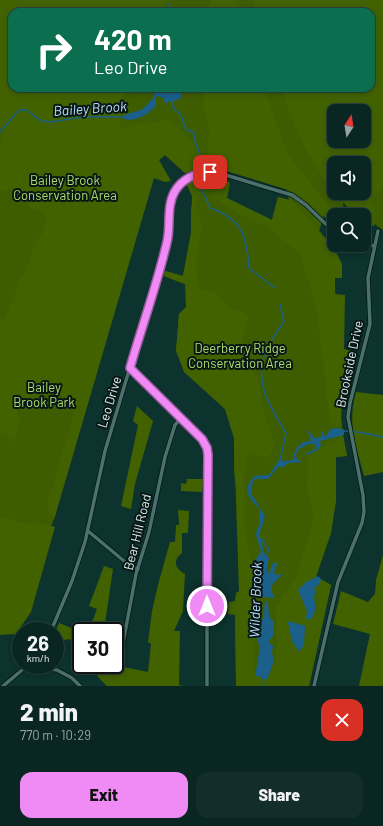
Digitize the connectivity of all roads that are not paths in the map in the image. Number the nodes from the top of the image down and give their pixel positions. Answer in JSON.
{"nodes":[{"id":1,"x":327,"y":225,"type":"edge"},
{"id":2,"x":378,"y":231,"type":"dead end"},
{"id":3,"x":371,"y":245,"type":"edge"},
{"id":4,"x":374,"y":246,"type":"junction"},
{"id":5,"x":130,"y":368,"type":"junction"},
{"id":6,"x":180,"y":418,"type":"junction"},
{"id":7,"x":88,"y":531,"type":"junction"},
{"id":8,"x":138,"y":569,"type":"junction"},
{"id":9,"x":56,"y":622,"type":"edge"},
{"id":10,"x":124,"y":639,"type":"edge"},
{"id":11,"x":17,"y":674,"type":"edge"},
{"id":12,"x":64,"y":674,"type":"edge"},
{"id":13,"x":3,"y":686,"type":"edge"},
{"id":14,"x":80,"y":686,"type":"edge"},
{"id":15,"x":207,"y":686,"type":"edge"},
{"id":16,"x":314,"y":686,"type":"edge"}],
"edges":[{"from":1,"to":5,"type":"street","name":"Leo Drive"},
{"from":2,"to":4,"type":"street","name":"Brookside Drive"},
{"from":3,"to":4,"type":"street"},
{"from":4,"to":16,"type":"street","name":"Brookside Drive"},
{"from":5,"to":6,"type":"street"},
{"from":5,"to":7,"type":"street","name":"Leo Drive"},
{"from":6,"to":8,"type":"street","name":"Bear Hill Road"},
{"from":6,"to":15,"type":"street"},
{"from":7,"to":8,"type":"street"},
{"from":7,"to":9,"type":"street","name":"Leo Drive"},
{"from":8,"to":10,"type":"street","name":"Bear Hill Road"},
{"from":11,"to":13,"type":"street"},
{"from":12,"to":14,"type":"street"}]}
